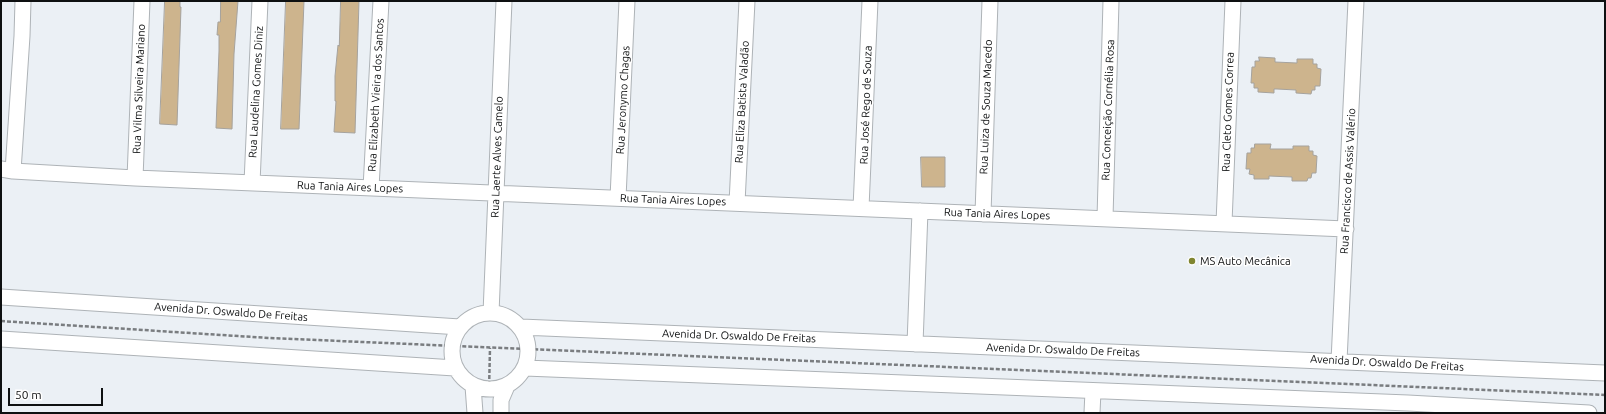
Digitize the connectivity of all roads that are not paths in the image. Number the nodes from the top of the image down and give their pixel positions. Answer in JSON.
{"nodes":[{"id":1,"x":23,"y":1,"type":"edge"},
{"id":2,"x":142,"y":1,"type":"edge"},
{"id":3,"x":260,"y":1,"type":"edge"},
{"id":4,"x":381,"y":1,"type":"edge"},
{"id":5,"x":504,"y":1,"type":"edge"},
{"id":6,"x":627,"y":1,"type":"edge"},
{"id":7,"x":748,"y":1,"type":"edge"},
{"id":8,"x":870,"y":1,"type":"edge"},
{"id":9,"x":990,"y":1,"type":"edge"},
{"id":10,"x":1111,"y":1,"type":"edge"},
{"id":11,"x":1233,"y":1,"type":"edge"},
{"id":12,"x":1356,"y":1,"type":"edge"},
{"id":13,"x":7,"y":170,"type":"edge"},
{"id":14,"x":135,"y":178,"type":"junction"},
{"id":15,"x":252,"y":183,"type":"junction"},
{"id":16,"x":371,"y":188,"type":"junction"},
{"id":17,"x":496,"y":193,"type":"junction"},
{"id":18,"x":618,"y":198,"type":"junction"},
{"id":19,"x":737,"y":203,"type":"junction"},
{"id":20,"x":861,"y":208,"type":"junction"},
{"id":21,"x":920,"y":211,"type":"junction"},
{"id":22,"x":983,"y":214,"type":"junction"},
{"id":23,"x":1105,"y":218,"type":"junction"},
{"id":24,"x":1224,"y":224,"type":"junction"},
{"id":25,"x":1346,"y":229,"type":"junction"},
{"id":26,"x":1,"y":297,"type":"edge"},
{"id":27,"x":491,"y":313,"type":"junction"},
{"id":28,"x":460,"y":327,"type":"junction"},
{"id":29,"x":521,"y":327,"type":"junction"},
{"id":30,"x":1,"y":339,"type":"edge"},
{"id":31,"x":915,"y":344,"type":"junction"},
{"id":32,"x":1340,"y":361,"type":"junction"},
{"id":33,"x":455,"y":368,"type":"junction"},
{"id":34,"x":525,"y":368,"type":"junction"},
{"id":35,"x":1605,"y":373,"type":"edge"},
{"id":36,"x":473,"y":386,"type":"junction"},
{"id":37,"x":507,"y":386,"type":"junction"},
{"id":38,"x":1093,"y":391,"type":"junction"},
{"id":39,"x":475,"y":413,"type":"edge"},
{"id":40,"x":501,"y":413,"type":"edge"},
{"id":41,"x":1092,"y":413,"type":"edge"},
{"id":42,"x":1590,"y":413,"type":"edge"}],
"edges":[{"from":1,"to":13,"type":"street"},
{"from":2,"to":14,"type":"street","name":"Rua Vilma Silveira Mariano"},
{"from":3,"to":15,"type":"street","name":"Rua Laudelina Gomes Diniz"},
{"from":4,"to":16,"type":"street","name":"Rua Elizabeth Vieira dos Santos"},
{"from":5,"to":17,"type":"street","name":"Rua Laerte Alves Camelo"},
{"from":6,"to":18,"type":"street","name":"Rua Jeronymo Chagas"},
{"from":7,"to":19,"type":"street","name":"Rua Eliza Batista Valadão"},
{"from":8,"to":20,"type":"street","name":"Rua José Rego de Souza"},
{"from":9,"to":22,"type":"street","name":"Rua Luiza de Souza Macedo"},
{"from":10,"to":23,"type":"street","name":"Rua Conceição Cornélia Rosa"},
{"from":11,"to":24,"type":"street","name":"Rua Cleto Gomes Correa"},
{"from":12,"to":25,"type":"street","name":"Rua Francisco de Assis Valério"},
{"from":13,"to":14,"type":"street","name":"Rua Tania Aires Lopes"},
{"from":14,"to":15,"type":"street","name":"Rua Tania Aires Lopes"},
{"from":15,"to":16,"type":"street","name":"Rua Tania Aires Lopes"},
{"from":16,"to":17,"type":"street","name":"Rua Tania Aires Lopes"},
{"from":17,"to":18,"type":"street","name":"Rua Tania Aires Lopes"},
{"from":17,"to":27,"type":"street","name":"Rua Laerte Alves Camelo"},
{"from":18,"to":19,"type":"street","name":"Rua Tania Aires Lopes"},
{"from":19,"to":20,"type":"street","name":"Rua Tania Aires Lopes"},
{"from":20,"to":21,"type":"street","name":"Rua Tania Aires Lopes"},
{"from":21,"to":22,"type":"street","name":"Rua Tania Aires Lopes"},
{"from":21,"to":31,"type":"street"},
{"from":22,"to":23,"type":"street","name":"Rua Tania Aires Lopes"},
{"from":23,"to":24,"type":"street","name":"Rua Tania Aires Lopes"},
{"from":24,"to":25,"type":"street","name":"Rua Tania Aires Lopes"},
{"from":25,"to":32,"type":"street","name":"Rua Francisco de Assis Valério"},
{"from":26,"to":28,"type":"street","name":"Avenida Dr. Oswaldo De Freitas"},
{"from":27,"to":28,"type":"street"},
{"from":27,"to":29,"type":"street"},
{"from":28,"to":33,"type":"street"},
{"from":29,"to":31,"type":"street","name":"Avenida Dr. Oswaldo De Freitas"},
{"from":29,"to":34,"type":"street"},
{"from":30,"to":33,"type":"street"},
{"from":31,"to":32,"type":"street","name":"Avenida Dr. Oswaldo De Freitas"},
{"from":32,"to":35,"type":"street","name":"Avenida Dr. Oswaldo De Freitas"},
{"from":33,"to":36,"type":"street"},
{"from":34,"to":37,"type":"street"},
{"from":34,"to":38,"type":"street"},
{"from":36,"to":37,"type":"street"},
{"from":36,"to":39,"type":"street"},
{"from":37,"to":40,"type":"street"},
{"from":38,"to":41,"type":"street"},
{"from":38,"to":42,"type":"street"}]}
